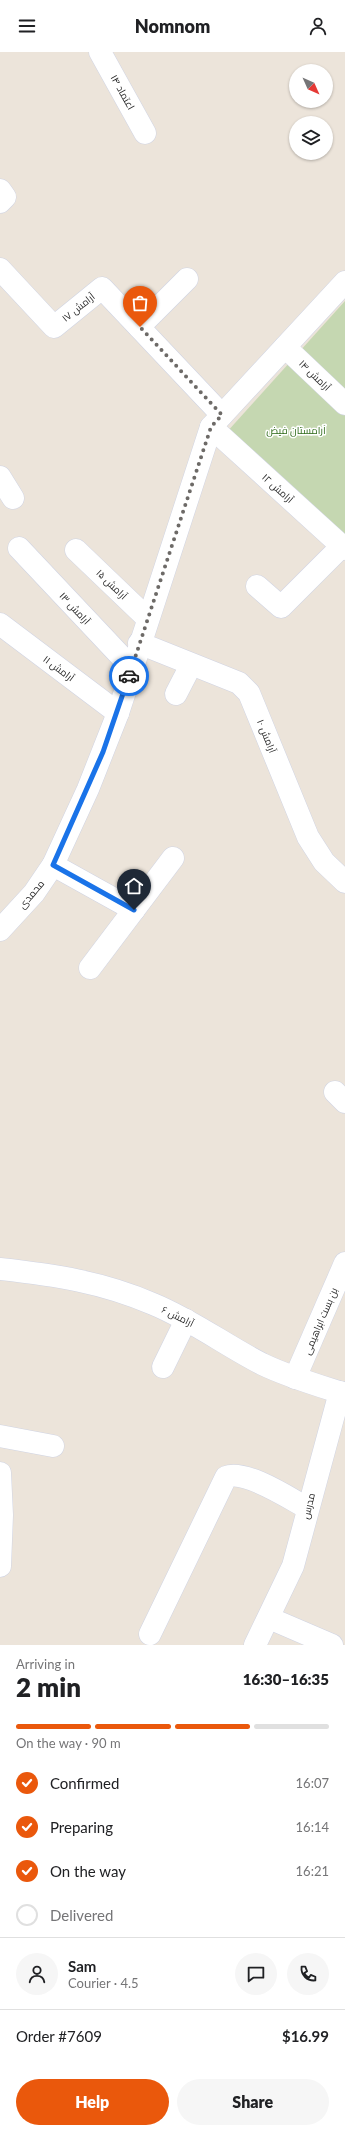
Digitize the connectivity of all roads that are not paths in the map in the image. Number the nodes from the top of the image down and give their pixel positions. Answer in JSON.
{"nodes":[{"id":1,"x":100,"y":52,"type":"edge"},
{"id":2,"x":145,"y":133,"type":"dead end"},
{"id":3,"x":0,"y":190,"type":"edge"},
{"id":4,"x":0,"y":202,"type":"edge"},
{"id":5,"x":0,"y":269,"type":"edge"},
{"id":6,"x":187,"y":279,"type":"dead end"},
{"id":7,"x":345,"y":282,"type":"edge"},
{"id":8,"x":140,"y":327,"type":"junction"},
{"id":9,"x":285,"y":347,"type":"junction"},
{"id":10,"x":345,"y":404,"type":"edge"},
{"id":11,"x":216,"y":421,"type":"junction"},
{"id":12,"x":0,"y":477,"type":"edge"},
{"id":13,"x":13,"y":498,"type":"dead end"},
{"id":14,"x":19,"y":548,"type":"dead end"},
{"id":15,"x":344,"y":548,"type":"edge"},
{"id":16,"x":76,"y":550,"type":"dead end"},
{"id":17,"x":258,"y":586,"type":"dead end"},
{"id":18,"x":147,"y":618,"type":"junction"},
{"id":19,"x":0,"y":624,"type":"edge"},
{"id":20,"x":139,"y":643,"type":"junction"},
{"id":21,"x":191,"y":665,"type":"junction"},
{"id":22,"x":132,"y":668,"type":"junction"},
{"id":23,"x":176,"y":694,"type":"dead end"},
{"id":24,"x":118,"y":713,"type":"junction"},
{"id":25,"x":173,"y":858,"type":"dead end"},
{"id":26,"x":53,"y":865,"type":"junction"},
{"id":27,"x":345,"y":882,"type":"edge"},
{"id":28,"x":134,"y":910,"type":"junction"},
{"id":29,"x":0,"y":930,"type":"edge"},
{"id":30,"x":90,"y":968,"type":"dead end"},
{"id":31,"x":345,"y":1263,"type":"edge"},
{"id":32,"x":0,"y":1269,"type":"edge"},
{"id":33,"x":186,"y":1320,"type":"junction"},
{"id":34,"x":163,"y":1367,"type":"dead end"},
{"id":35,"x":295,"y":1378,"type":"junction"},
{"id":36,"x":342,"y":1393,"type":"edge"},
{"id":37,"x":0,"y":1436,"type":"edge"},
{"id":38,"x":53,"y":1446,"type":"dead end"},
{"id":39,"x":0,"y":1473,"type":"edge"},
{"id":40,"x":307,"y":1508,"type":"junction"},
{"id":41,"x":0,"y":1562,"type":"edge"},
{"id":42,"x":269,"y":1618,"type":"junction"},
{"id":43,"x":150,"y":1634,"type":"dead end"},
{"id":44,"x":255,"y":1645,"type":"edge"},
{"id":45,"x":332,"y":1645,"type":"edge"}],
"edges":[{"from":1,"to":2,"type":"street","name":"اعتماد ۱۴"},
{"from":3,"to":4,"type":"street"},
{"from":5,"to":8,"type":"street","name":"آرامش ۱۷"},
{"from":6,"to":8,"type":"street"},
{"from":7,"to":9,"type":"street"},
{"from":8,"to":11,"type":"street","name":"آرامش ۱۷"},
{"from":9,"to":10,"type":"street","name":"آرامش ۱۴"},
{"from":9,"to":11,"type":"street"},
{"from":11,"to":15,"type":"street","name":"آرامش ۱۲"},
{"from":11,"to":18,"type":"street","name":"محمدی"},
{"from":12,"to":13,"type":"street"},
{"from":14,"to":22,"type":"street","name":"آرامش ۱۳"},
{"from":15,"to":17,"type":"street"},
{"from":16,"to":18,"type":"street","name":"آرامش ۱۵"},
{"from":18,"to":20,"type":"street","name":"محمدی"},
{"from":19,"to":24,"type":"street","name":"آرامش ۱۱"},
{"from":20,"to":21,"type":"street","name":"آرامش ۱۰"},
{"from":20,"to":22,"type":"street","name":"محمدی"},
{"from":21,"to":23,"type":"street"},
{"from":21,"to":27,"type":"street","name":"آرامش ۱۰"},
{"from":22,"to":24,"type":"street","name":"محمدی"},
{"from":24,"to":26,"type":"street","name":"محمدی"},
{"from":25,"to":28,"type":"street"},
{"from":26,"to":28,"type":"street"},
{"from":26,"to":29,"type":"street","name":"محمدی"},
{"from":28,"to":30,"type":"street"},
{"from":31,"to":35,"type":"street","name":"بن بست ابراهیمی"},
{"from":32,"to":33,"type":"street","name":"آرامش ۶"},
{"from":33,"to":34,"type":"street"},
{"from":33,"to":35,"type":"street","name":"آرامش ۶"},
{"from":35,"to":36,"type":"street","name":"آرامش ۶"},
{"from":36,"to":40,"type":"street","name":"مدرس"},
{"from":37,"to":38,"type":"street"},
{"from":39,"to":41,"type":"street"},
{"from":40,"to":42,"type":"street","name":"مدرس"},
{"from":40,"to":43,"type":"street"},
{"from":42,"to":44,"type":"street","name":"مدرس"},
{"from":42,"to":45,"type":"street"}]}
